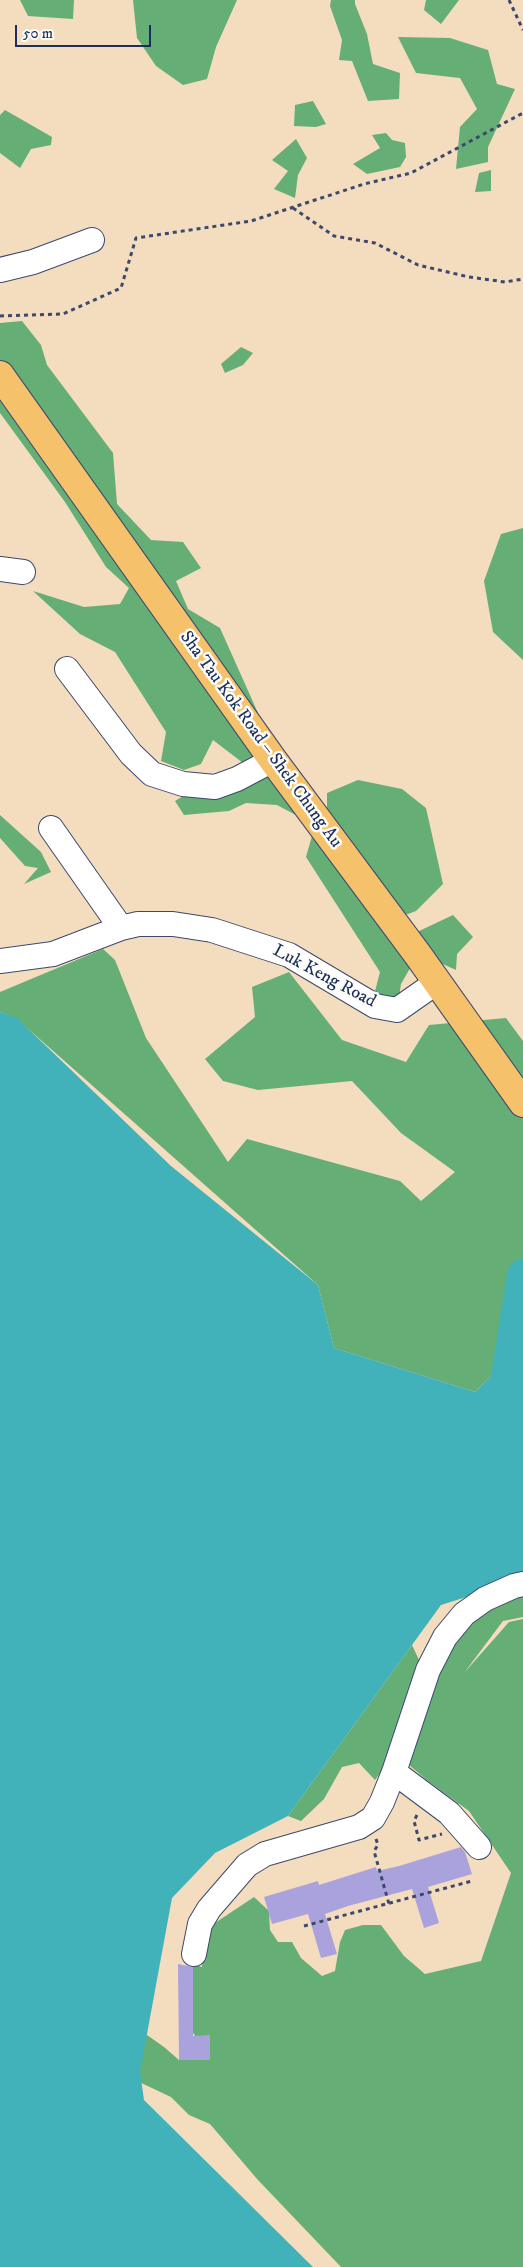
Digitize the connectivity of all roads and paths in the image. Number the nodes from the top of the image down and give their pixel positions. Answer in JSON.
{"nodes":[{"id":1,"x":508,"y":0,"type":"edge"},
{"id":2,"x":523,"y":30,"type":"edge"},
{"id":3,"x":523,"y":113,"type":"edge"},
{"id":4,"x":293,"y":208,"type":"junction"},
{"id":5,"x":92,"y":240,"type":"dead end"},
{"id":6,"x":0,"y":270,"type":"edge"},
{"id":7,"x":523,"y":279,"type":"edge"},
{"id":8,"x":0,"y":316,"type":"edge"},
{"id":9,"x":0,"y":375,"type":"edge"},
{"id":10,"x":66,"y":669,"type":"dead end"},
{"id":11,"x":273,"y":760,"type":"junction"},
{"id":12,"x":51,"y":828,"type":"dead end"},
{"id":13,"x":121,"y":928,"type":"junction"},
{"id":14,"x":0,"y":960,"type":"edge"},
{"id":15,"x":437,"y":982,"type":"junction"},
{"id":16,"x":523,"y":1102,"type":"edge"},
{"id":17,"x":523,"y":1584,"type":"edge"},
{"id":18,"x":394,"y":1772,"type":"junction"},
{"id":19,"x":428,"y":1797,"type":"junction"},
{"id":20,"x":451,"y":1831,"type":"dead end"},
{"id":21,"x":378,"y":1845,"type":"dead end"},
{"id":22,"x":479,"y":1847,"type":"dead end"},
{"id":23,"x":472,"y":1881,"type":"dead end"},
{"id":24,"x":389,"y":1904,"type":"junction"},
{"id":25,"x":304,"y":1926,"type":"dead end"},
{"id":26,"x":194,"y":1954,"type":"dead end"}],
"edges":[{"from":1,"to":2,"type":"path"},
{"from":3,"to":4,"type":"path"},
{"from":4,"to":7,"type":"path"},
{"from":4,"to":8,"type":"path"},
{"from":5,"to":6,"type":"street"},
{"from":9,"to":11,"type":"main road","name":"Sha Tau Kok Road – Shek Chung Au"},
{"from":10,"to":11,"type":"street"},
{"from":11,"to":15,"type":"main road","name":"Sha Tau Kok Road – Shek Chung Au"},
{"from":12,"to":13,"type":"street"},
{"from":13,"to":14,"type":"street","name":"Luk Keng Road"},
{"from":13,"to":15,"type":"street","name":"Luk Keng Road"},
{"from":15,"to":16,"type":"main road","name":"Sha Tau Kok Road – Shek Chung Au"},
{"from":17,"to":18,"type":"street"},
{"from":18,"to":19,"type":"street"},
{"from":18,"to":26,"type":"street"},
{"from":19,"to":20,"type":"path"},
{"from":19,"to":22,"type":"street"},
{"from":21,"to":24,"type":"path"},
{"from":23,"to":24,"type":"path"},
{"from":24,"to":25,"type":"path"}]}
